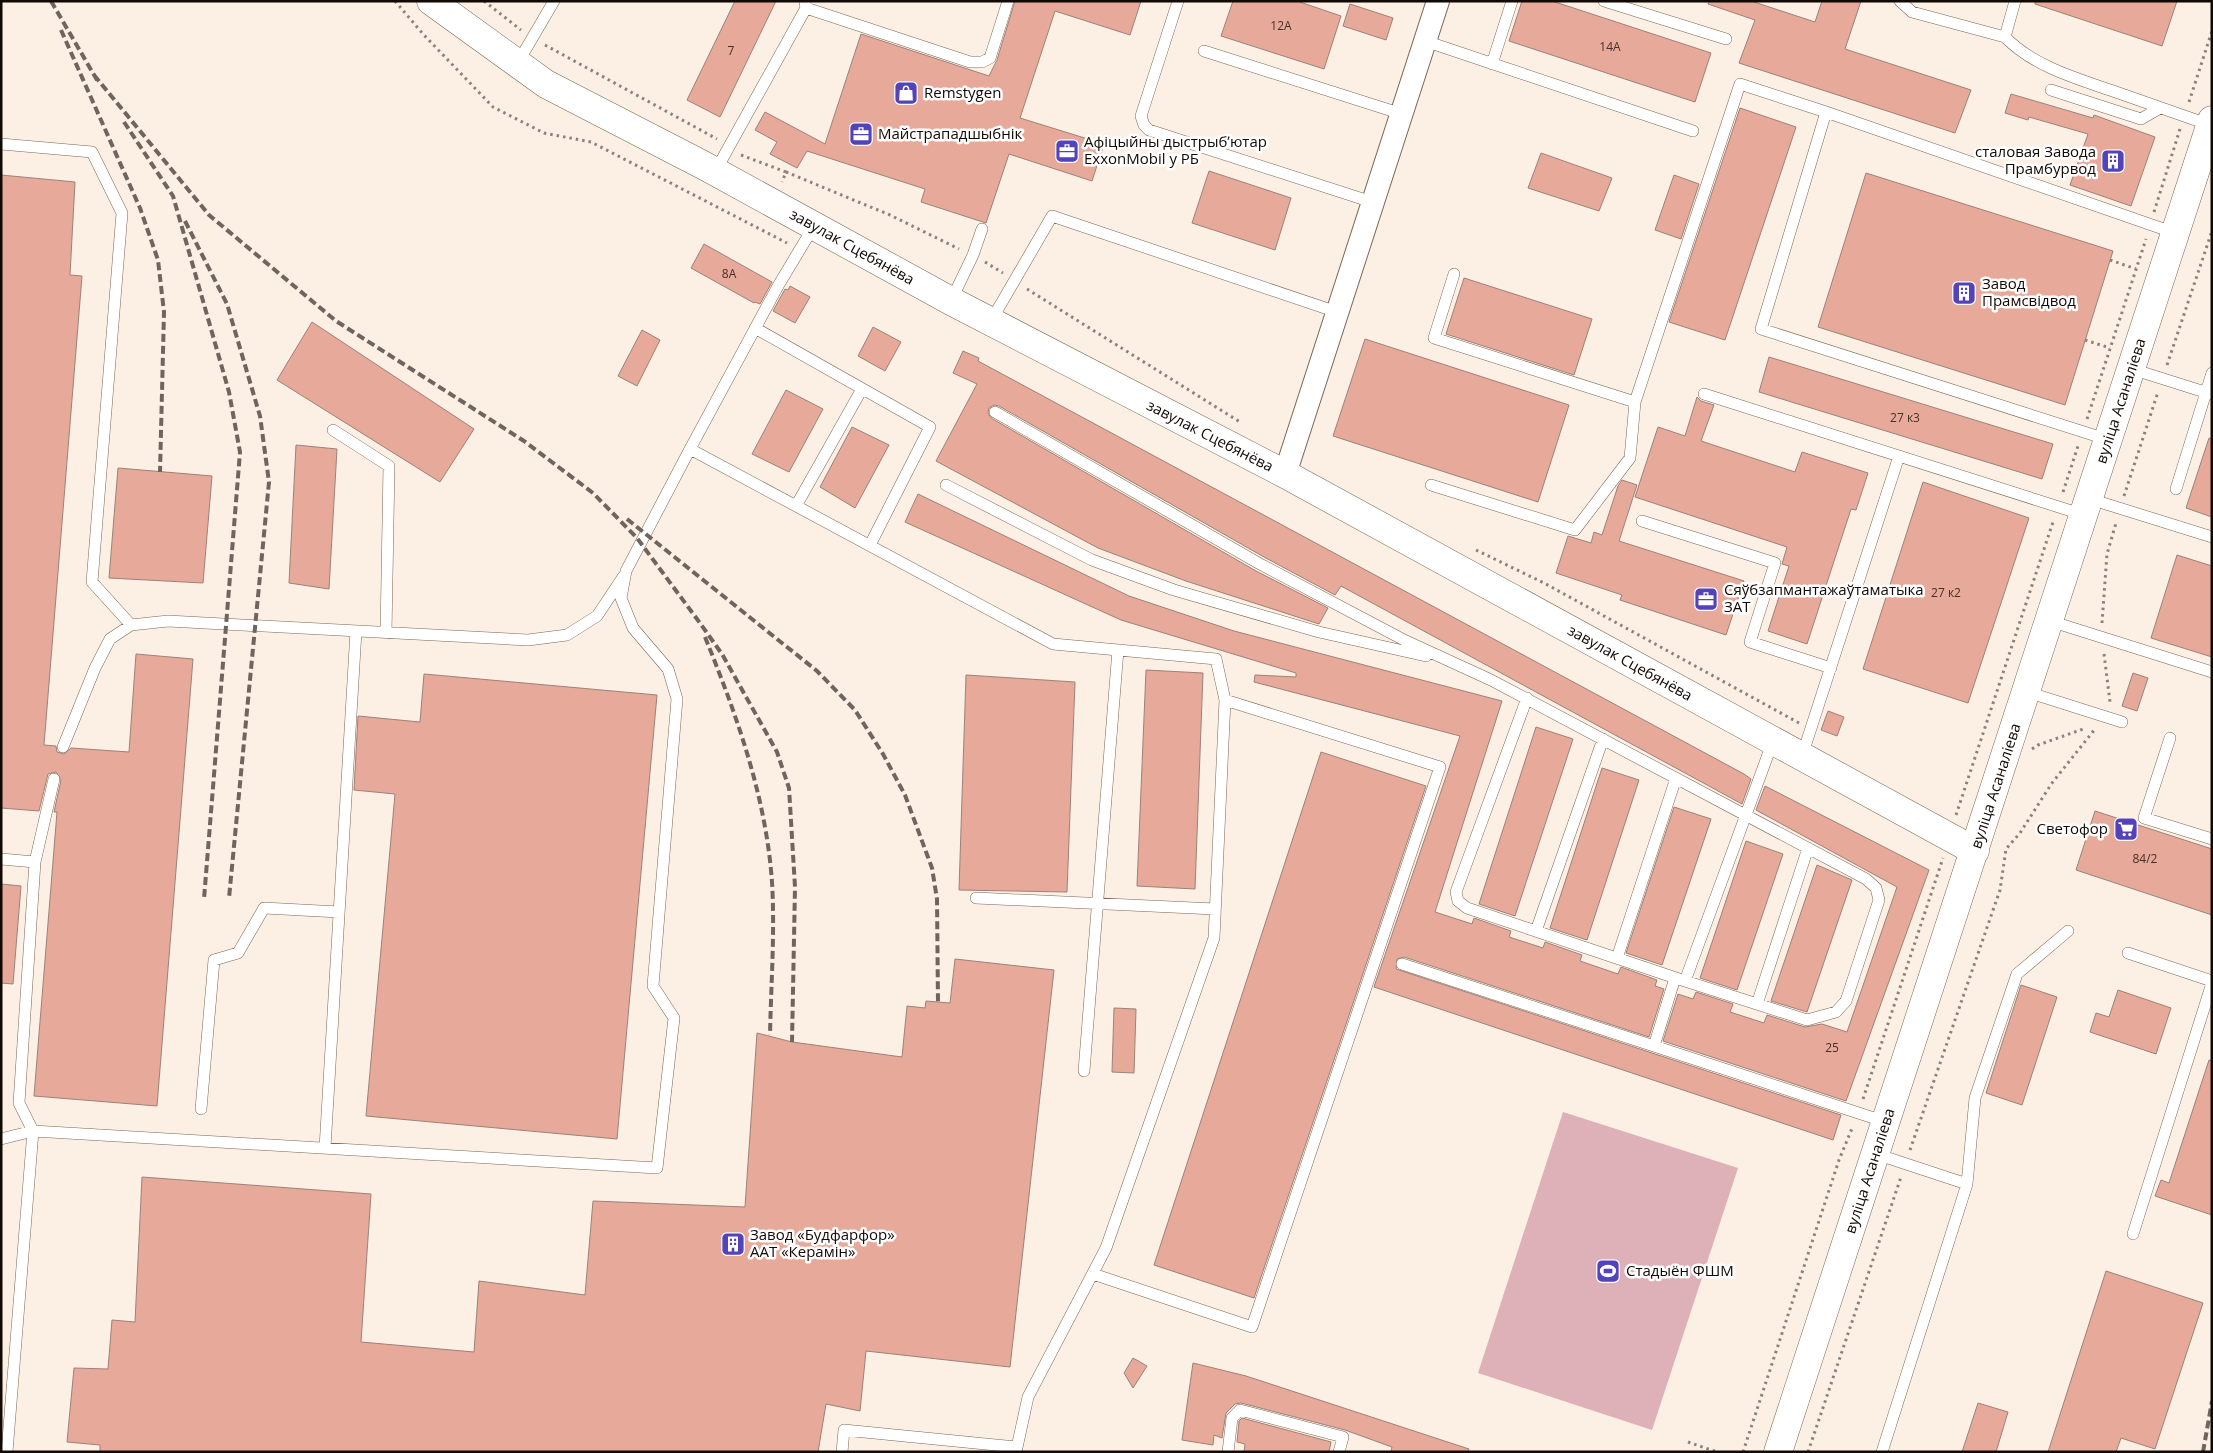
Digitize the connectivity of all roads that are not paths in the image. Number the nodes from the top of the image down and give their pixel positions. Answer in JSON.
{"nodes":[{"id":1,"x":430,"y":1,"type":"edge"},
{"id":2,"x":554,"y":1,"type":"edge"},
{"id":3,"x":1008,"y":1,"type":"edge"},
{"id":4,"x":1178,"y":1,"type":"edge"},
{"id":5,"x":1438,"y":1,"type":"edge"},
{"id":6,"x":1512,"y":1,"type":"edge"},
{"id":7,"x":1604,"y":1,"type":"edge"},
{"id":8,"x":1900,"y":1,"type":"edge"},
{"id":9,"x":2015,"y":1,"type":"edge"},
{"id":10,"x":805,"y":5,"type":"edge"},
{"id":11,"x":2005,"y":37,"type":"junction"},
{"id":12,"x":1726,"y":39,"type":"dead end"},
{"id":13,"x":1425,"y":42,"type":"junction"},
{"id":14,"x":1204,"y":50,"type":"dead end"},
{"id":15,"x":517,"y":64,"type":"junction"},
{"id":16,"x":1492,"y":64,"type":"junction"},
{"id":17,"x":2051,"y":90,"type":"dead end"},
{"id":18,"x":2160,"y":108,"type":"junction"},
{"id":19,"x":1826,"y":112,"type":"junction"},
{"id":20,"x":1402,"y":114,"type":"junction"},
{"id":21,"x":2211,"y":122,"type":"edge"},
{"id":22,"x":1693,"y":131,"type":"dead end"},
{"id":23,"x":1,"y":144,"type":"edge"},
{"id":24,"x":714,"y":172,"type":"junction"},
{"id":25,"x":1372,"y":202,"type":"junction"},
{"id":26,"x":814,"y":226,"type":"junction"},
{"id":27,"x":982,"y":229,"type":"dead end"},
{"id":28,"x":2176,"y":233,"type":"junction"},
{"id":29,"x":1454,"y":274,"type":"dead end"},
{"id":30,"x":951,"y":301,"type":"junction"},
{"id":31,"x":1337,"y":312,"type":"junction"},
{"id":32,"x":991,"y":321,"type":"junction"},
{"id":33,"x":755,"y":328,"type":"junction"},
{"id":34,"x":2132,"y":369,"type":"junction"},
{"id":35,"x":2212,"y":373,"type":"edge"},
{"id":36,"x":862,"y":388,"type":"junction"},
{"id":37,"x":2209,"y":393,"type":"edge"},
{"id":38,"x":1704,"y":394,"type":"dead end"},
{"id":39,"x":1635,"y":402,"type":"junction"},
{"id":40,"x":995,"y":412,"type":"dead end"},
{"id":41,"x":333,"y":430,"type":"dead end"},
{"id":42,"x":2109,"y":440,"type":"junction"},
{"id":43,"x":690,"y":449,"type":"junction"},
{"id":44,"x":1899,"y":456,"type":"junction"},
{"id":45,"x":1285,"y":474,"type":"junction"},
{"id":46,"x":946,"y":485,"type":"dead end"},
{"id":47,"x":1431,"y":485,"type":"dead end"},
{"id":48,"x":2176,"y":489,"type":"dead end"},
{"id":49,"x":796,"y":506,"type":"junction"},
{"id":50,"x":2087,"y":507,"type":"junction"},
{"id":51,"x":1642,"y":521,"type":"dead end"},
{"id":52,"x":2212,"y":537,"type":"edge"},
{"id":53,"x":870,"y":546,"type":"junction"},
{"id":54,"x":626,"y":572,"type":"junction"},
{"id":55,"x":2050,"y":621,"type":"junction"},
{"id":56,"x":131,"y":625,"type":"junction"},
{"id":57,"x":356,"y":631,"type":"junction"},
{"id":58,"x":386,"y":633,"type":"junction"},
{"id":59,"x":1118,"y":650,"type":"junction"},
{"id":60,"x":1447,"y":661,"type":"junction"},
{"id":61,"x":1831,"y":668,"type":"junction"},
{"id":62,"x":2212,"y":672,"type":"edge"},
{"id":63,"x":2027,"y":692,"type":"junction"},
{"id":64,"x":1527,"y":698,"type":"junction"},
{"id":65,"x":1225,"y":700,"type":"junction"},
{"id":66,"x":2117,"y":721,"type":"road end"},
{"id":67,"x":2170,"y":738,"type":"dead end"},
{"id":68,"x":1603,"y":739,"type":"junction"},
{"id":69,"x":1773,"y":741,"type":"junction"},
{"id":70,"x":63,"y":747,"type":"dead end"},
{"id":71,"x":1802,"y":756,"type":"junction"},
{"id":72,"x":1676,"y":778,"type":"junction"},
{"id":73,"x":54,"y":779,"type":"dead end"},
{"id":74,"x":1746,"y":815,"type":"junction"},
{"id":75,"x":2212,"y":839,"type":"edge"},
{"id":76,"x":1808,"y":848,"type":"junction"},
{"id":77,"x":1975,"y":851,"type":"junction"},
{"id":78,"x":1,"y":859,"type":"edge"},
{"id":79,"x":35,"y":862,"type":"junction"},
{"id":80,"x":976,"y":898,"type":"dead end"},
{"id":81,"x":1096,"y":904,"type":"junction"},
{"id":82,"x":1216,"y":909,"type":"junction"},
{"id":83,"x":339,"y":912,"type":"junction"},
{"id":84,"x":2068,"y":930,"type":"dead end"},
{"id":85,"x":1536,"y":931,"type":"junction"},
{"id":86,"x":2128,"y":953,"type":"dead end"},
{"id":87,"x":1617,"y":958,"type":"junction"},
{"id":88,"x":1402,"y":964,"type":"dead end"},
{"id":89,"x":1680,"y":979,"type":"junction"},
{"id":90,"x":2212,"y":982,"type":"edge"},
{"id":91,"x":1756,"y":1004,"type":"junction"},
{"id":92,"x":1654,"y":1046,"type":"junction"},
{"id":93,"x":1084,"y":1071,"type":"dead end"},
{"id":94,"x":201,"y":1109,"type":"dead end"},
{"id":95,"x":1886,"y":1122,"type":"junction"},
{"id":96,"x":33,"y":1130,"type":"junction"},
{"id":97,"x":1,"y":1139,"type":"edge"},
{"id":98,"x":325,"y":1148,"type":"junction"},
{"id":99,"x":1876,"y":1154,"type":"junction"},
{"id":100,"x":1966,"y":1184,"type":"junction"},
{"id":101,"x":2133,"y":1234,"type":"dead end"},
{"id":102,"x":1093,"y":1274,"type":"junction"},
{"id":103,"x":1016,"y":1450,"type":"edge"},
{"id":104,"x":7,"y":1452,"type":"edge"},
{"id":105,"x":842,"y":1452,"type":"edge"},
{"id":106,"x":1228,"y":1452,"type":"edge"},
{"id":107,"x":1339,"y":1452,"type":"edge"},
{"id":108,"x":1778,"y":1452,"type":"edge"},
{"id":109,"x":1882,"y":1452,"type":"edge"}],
"edges":[{"from":1,"to":15,"type":"street","name":"завулак Сцебянёва"},
{"from":2,"to":15,"type":"lane"},
{"from":3,"to":10,"type":"lane"},
{"from":4,"to":25,"type":"lane"},
{"from":5,"to":13,"type":"street","name":"завулак Сцебянёва"},
{"from":6,"to":16,"type":"lane"},
{"from":7,"to":12,"type":"lane"},
{"from":8,"to":11,"type":"lane"},
{"from":9,"to":11,"type":"lane"},
{"from":10,"to":24,"type":"lane"},
{"from":11,"to":18,"type":"lane"},
{"from":13,"to":16,"type":"lane"},
{"from":13,"to":20,"type":"street","name":"завулак Сцебянёва"},
{"from":14,"to":20,"type":"lane"},
{"from":15,"to":24,"type":"street","name":"завулак Сцебянёва"},
{"from":16,"to":22,"type":"lane"},
{"from":17,"to":18,"type":"lane"},
{"from":18,"to":21,"type":"lane"},
{"from":19,"to":28,"type":"lane"},
{"from":19,"to":39,"type":"lane"},
{"from":19,"to":42,"type":"lane"},
{"from":20,"to":25,"type":"street","name":"завулак Сцебянёва"},
{"from":21,"to":28,"type":"street","name":"вуліца Асаналіева"},
{"from":23,"to":56,"type":"lane"},
{"from":24,"to":26,"type":"street","name":"завулак Сцебянёва"},
{"from":25,"to":31,"type":"street","name":"завулак Сцебянёва"},
{"from":26,"to":30,"type":"street","name":"завулак Сцебянёва"},
{"from":26,"to":33,"type":"lane"},
{"from":27,"to":30,"type":"lane"},
{"from":28,"to":34,"type":"street","name":"вуліца Асаналіева"},
{"from":29,"to":39,"type":"lane"},
{"from":30,"to":32,"type":"street","name":"завулак Сцебянёва"},
{"from":31,"to":32,"type":"lane"},
{"from":31,"to":45,"type":"street","name":"завулак Сцебянёва"},
{"from":32,"to":45,"type":"street","name":"завулак Сцебянёва"},
{"from":33,"to":36,"type":"lane"},
{"from":33,"to":43,"type":"lane"},
{"from":34,"to":37,"type":"lane"},
{"from":34,"to":42,"type":"street","name":"вуліца Асаналіева"},
{"from":35,"to":37,"type":"lane"},
{"from":36,"to":49,"type":"lane"},
{"from":36,"to":53,"type":"lane"},
{"from":37,"to":48,"type":"lane"},
{"from":38,"to":44,"type":"lane"},
{"from":39,"to":47,"type":"lane"},
{"from":40,"to":60,"type":"lane"},
{"from":41,"to":58,"type":"lane"},
{"from":42,"to":50,"type":"street","name":"вуліца Асаналіева"},
{"from":43,"to":49,"type":"lane"},
{"from":43,"to":54,"type":"lane"},
{"from":44,"to":50,"type":"lane"},
{"from":44,"to":61,"type":"lane"},
{"from":45,"to":69,"type":"street","name":"завулак Сцебянёва"},
{"from":46,"to":60,"type":"lane"},
{"from":49,"to":53,"type":"lane"},
{"from":50,"to":52,"type":"lane"},
{"from":50,"to":55,"type":"street","name":"вуліца Асаналіева"},
{"from":51,"to":61,"type":"lane"},
{"from":53,"to":59,"type":"lane"},
{"from":54,"to":58,"type":"lane"},
{"from":54,"to":98,"type":"lane"},
{"from":55,"to":62,"type":"lane"},
{"from":55,"to":63,"type":"street","name":"вуліца Асаналіева"},
{"from":56,"to":57,"type":"lane"},
{"from":56,"to":70,"type":"lane"},
{"from":57,"to":58,"type":"lane"},
{"from":57,"to":83,"type":"lane"},
{"from":59,"to":65,"type":"lane"},
{"from":59,"to":81,"type":"lane"},
{"from":60,"to":64,"type":"lane"},
{"from":61,"to":71,"type":"lane"},
{"from":63,"to":66,"type":"lane"},
{"from":63,"to":77,"type":"street","name":"вуліца Асаналіева"},
{"from":64,"to":68,"type":"lane"},
{"from":64,"to":85,"type":"lane"},
{"from":65,"to":82,"type":"lane"},
{"from":65,"to":102,"type":"lane"},
{"from":67,"to":75,"type":"lane"},
{"from":68,"to":72,"type":"lane"},
{"from":68,"to":85,"type":"lane"},
{"from":69,"to":71,"type":"street","name":"завулак Сцебянёва"},
{"from":69,"to":74,"type":"lane"},
{"from":71,"to":77,"type":"street","name":"завулак Сцебянёва"},
{"from":72,"to":74,"type":"lane"},
{"from":72,"to":87,"type":"lane"},
{"from":73,"to":79,"type":"lane"},
{"from":74,"to":76,"type":"lane"},
{"from":74,"to":89,"type":"lane"},
{"from":76,"to":91,"type":"lane"},
{"from":76,"to":91,"type":"lane"},
{"from":77,"to":95,"type":"street","name":"вуліца Асаналіева"},
{"from":78,"to":79,"type":"lane"},
{"from":79,"to":96,"type":"lane"},
{"from":80,"to":81,"type":"lane"},
{"from":81,"to":82,"type":"lane"},
{"from":81,"to":93,"type":"lane"},
{"from":82,"to":102,"type":"lane"},
{"from":83,"to":94,"type":"lane"},
{"from":83,"to":98,"type":"lane"},
{"from":84,"to":100,"type":"lane"},
{"from":85,"to":87,"type":"lane"},
{"from":86,"to":90,"type":"lane"},
{"from":87,"to":89,"type":"lane"},
{"from":88,"to":92,"type":"lane"},
{"from":89,"to":91,"type":"lane"},
{"from":89,"to":92,"type":"lane"},
{"from":90,"to":101,"type":"lane"},
{"from":92,"to":95,"type":"lane"},
{"from":95,"to":99,"type":"street","name":"вуліца Асаналіева"},
{"from":96,"to":97,"type":"lane"},
{"from":96,"to":98,"type":"lane"},
{"from":96,"to":104,"type":"lane"},
{"from":99,"to":100,"type":"lane"},
{"from":99,"to":108,"type":"street","name":"вуліца Асаналіева"},
{"from":100,"to":109,"type":"lane"},
{"from":102,"to":103,"type":"lane"},
{"from":103,"to":105,"type":"lane"},
{"from":106,"to":107,"type":"lane"}]}
